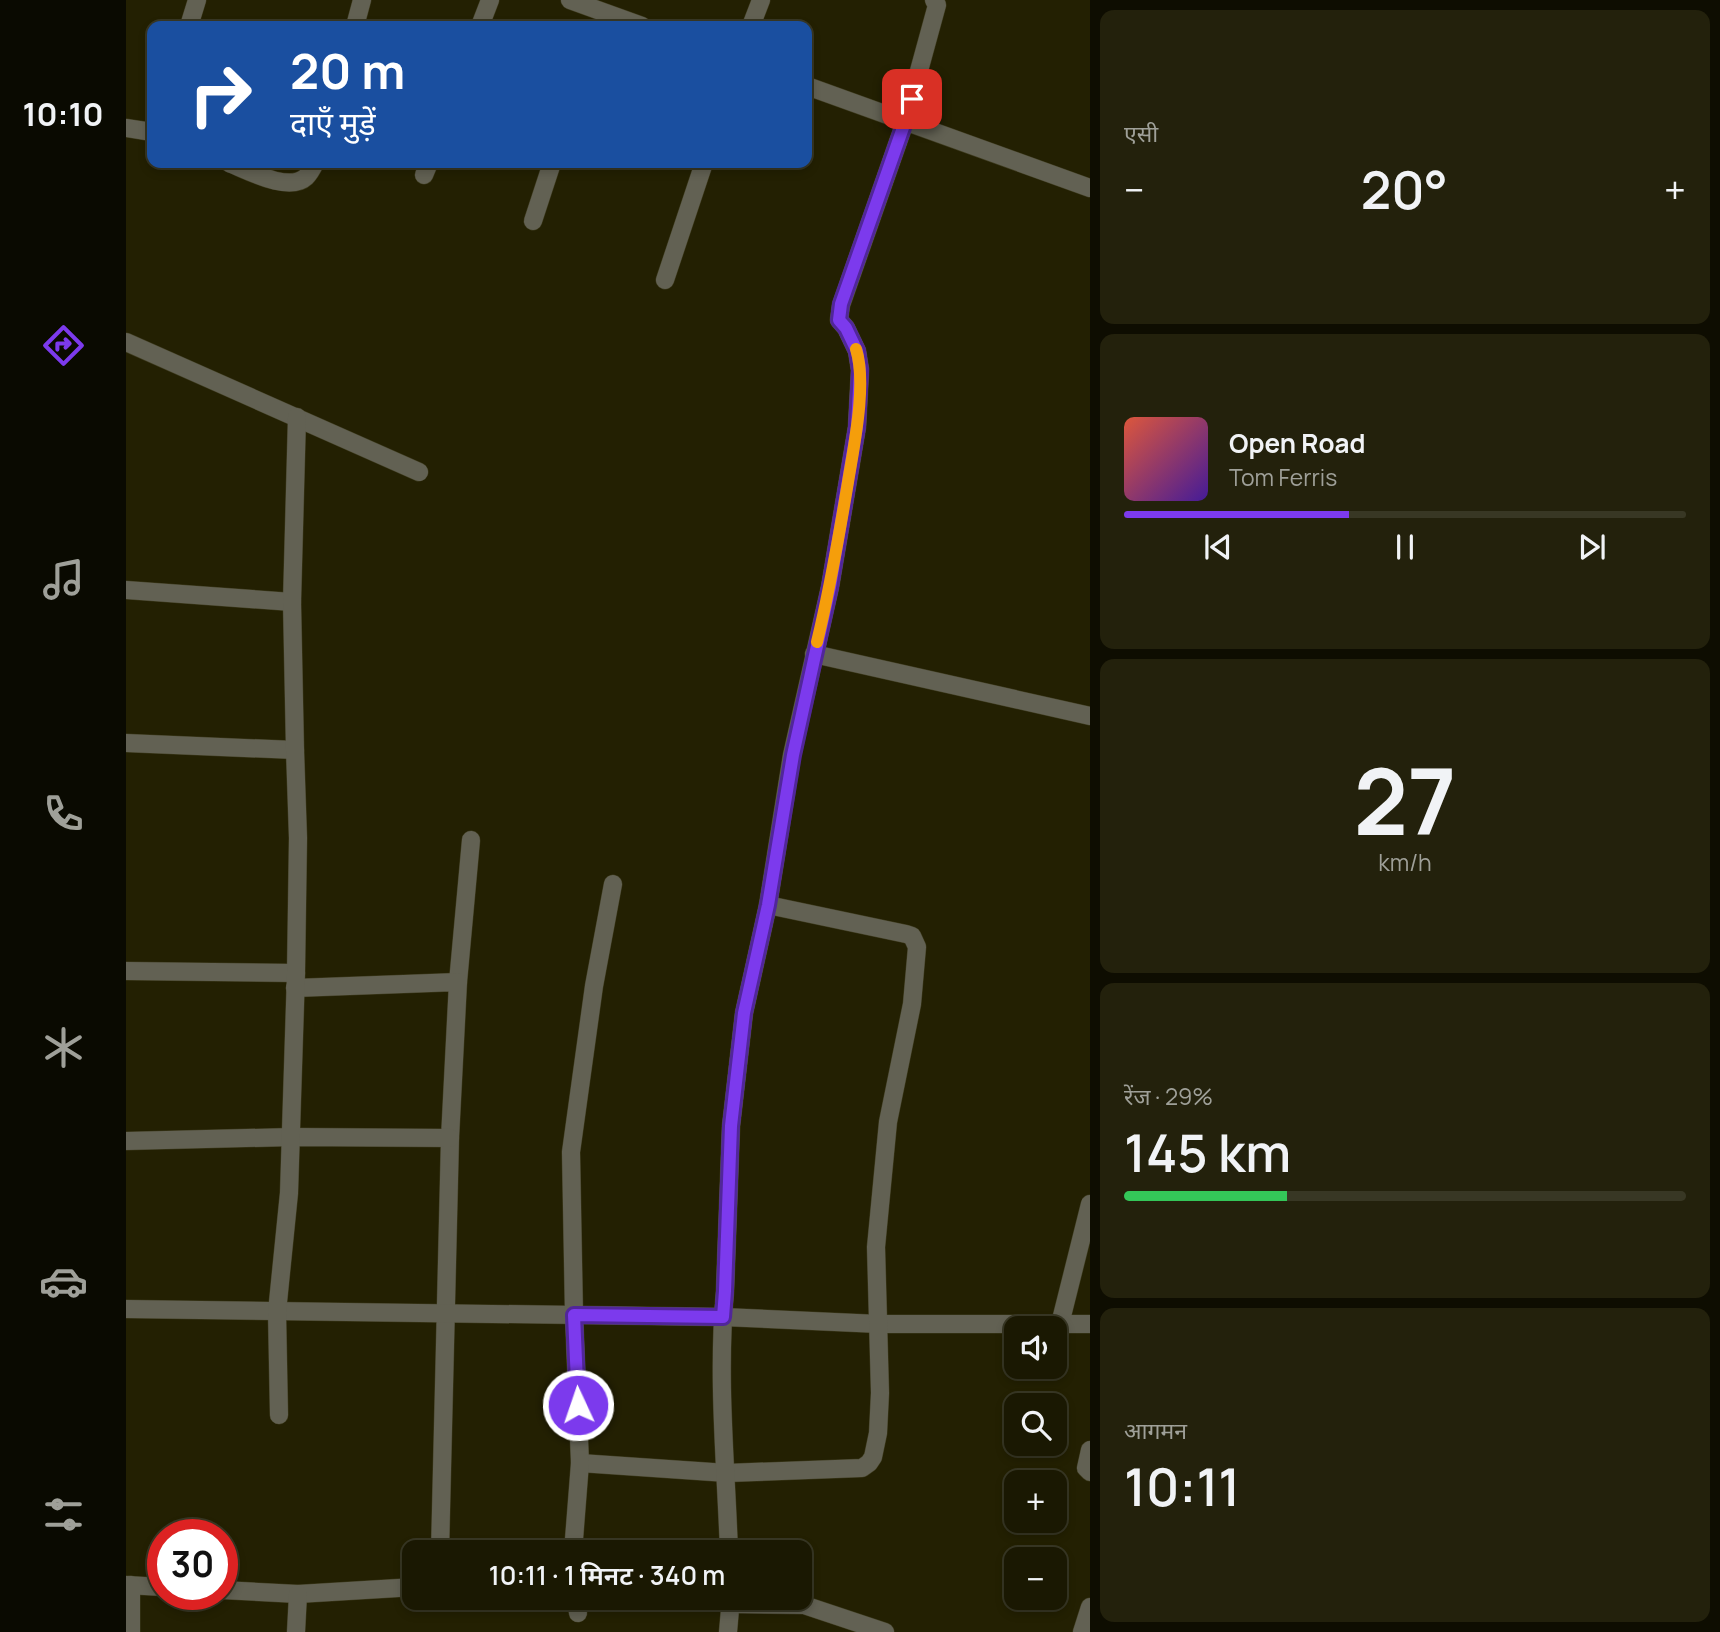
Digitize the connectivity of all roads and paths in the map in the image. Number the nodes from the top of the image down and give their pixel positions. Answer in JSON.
{"nodes":[{"id":1,"x":197,"y":0,"type":"edge"},
{"id":2,"x":362,"y":0,"type":"edge"},
{"id":3,"x":490,"y":0,"type":"edge"},
{"id":4,"x":570,"y":0,"type":"edge"},
{"id":5,"x":761,"y":0,"type":"edge"},
{"id":6,"x":934,"y":0,"type":"edge"},
{"id":7,"x":600,"y":19,"type":"edge"},
{"id":8,"x":191,"y":21,"type":"edge"},
{"id":9,"x":356,"y":21,"type":"edge"},
{"id":10,"x":482,"y":21,"type":"edge"},
{"id":11,"x":753,"y":21,"type":"edge"},
{"id":12,"x":812,"y":88,"type":"edge"},
{"id":13,"x":905,"y":122,"type":"junction"},
{"id":14,"x":126,"y":128,"type":"edge"},
{"id":15,"x":147,"y":131,"type":"edge"},
{"id":16,"x":242,"y":168,"type":"edge"},
{"id":17,"x":312,"y":168,"type":"edge"},
{"id":18,"x":550,"y":168,"type":"edge"},
{"id":19,"x":703,"y":168,"type":"edge"},
{"id":20,"x":1090,"y":169,"type":"edge"},
{"id":21,"x":1087,"y":187,"type":"edge"},
{"id":22,"x":533,"y":221,"type":"dead end"},
{"id":23,"x":665,"y":280,"type":"dead end"},
{"id":24,"x":126,"y":342,"type":"edge"},
{"id":25,"x":297,"y":417,"type":"junction"},
{"id":26,"x":419,"y":472,"type":"dead end"},
{"id":27,"x":126,"y":590,"type":"edge"},
{"id":28,"x":292,"y":602,"type":"junction"},
{"id":29,"x":814,"y":654,"type":"junction"},
{"id":30,"x":1090,"y":716,"type":"edge"},
{"id":31,"x":126,"y":743,"type":"edge"},
{"id":32,"x":295,"y":750,"type":"junction"},
{"id":33,"x":471,"y":840,"type":"dead end"},
{"id":34,"x":613,"y":884,"type":"dead end"},
{"id":35,"x":768,"y":905,"type":"junction"},
{"id":36,"x":126,"y":971,"type":"edge"},
{"id":37,"x":295,"y":981,"type":"junction"},
{"id":38,"x":458,"y":982,"type":"junction"},
{"id":39,"x":292,"y":1138,"type":"junction"},
{"id":40,"x":450,"y":1138,"type":"junction"},
{"id":41,"x":126,"y":1141,"type":"edge"},
{"id":42,"x":1090,"y":1204,"type":"edge"},
{"id":43,"x":126,"y":1309,"type":"edge"},
{"id":44,"x":277,"y":1312,"type":"junction"},
{"id":45,"x":445,"y":1313,"type":"junction"},
{"id":46,"x":574,"y":1315,"type":"junction"},
{"id":47,"x":1062,"y":1316,"type":"edge"},
{"id":48,"x":723,"y":1317,"type":"junction"},
{"id":49,"x":879,"y":1324,"type":"junction"},
{"id":50,"x":1004,"y":1324,"type":"edge"},
{"id":51,"x":1067,"y":1324,"type":"edge"},
{"id":52,"x":1090,"y":1324,"type":"edge"},
{"id":53,"x":279,"y":1415,"type":"dead end"},
{"id":54,"x":1090,"y":1450,"type":"edge"},
{"id":55,"x":580,"y":1463,"type":"junction"},
{"id":56,"x":1090,"y":1472,"type":"edge"},
{"id":57,"x":727,"y":1473,"type":"junction"},
{"id":58,"x":440,"y":1540,"type":"edge"},
{"id":59,"x":574,"y":1540,"type":"edge"},
{"id":60,"x":729,"y":1540,"type":"edge"},
{"id":61,"x":128,"y":1585,"type":"edge"},
{"id":62,"x":147,"y":1586,"type":"edge"},
{"id":63,"x":402,"y":1588,"type":"edge"},
{"id":64,"x":238,"y":1591,"type":"edge"},
{"id":65,"x":298,"y":1594,"type":"junction"},
{"id":66,"x":1090,"y":1607,"type":"edge"},
{"id":67,"x":812,"y":1608,"type":"edge"},
{"id":68,"x":730,"y":1610,"type":"edge"},
{"id":69,"x":131,"y":1632,"type":"edge"},
{"id":70,"x":296,"y":1632,"type":"edge"},
{"id":71,"x":728,"y":1632,"type":"edge"},
{"id":72,"x":885,"y":1632,"type":"edge"},
{"id":73,"x":1082,"y":1632,"type":"edge"}],
"edges":[{"from":1,"to":8,"type":"street"},
{"from":2,"to":9,"type":"street"},
{"from":3,"to":10,"type":"street"},
{"from":4,"to":7,"type":"street"},
{"from":5,"to":11,"type":"street"},
{"from":6,"to":13,"type":"street"},
{"from":12,"to":13,"type":"street"},
{"from":13,"to":21,"type":"street"},
{"from":13,"to":29,"type":"street"},
{"from":14,"to":15,"type":"street"},
{"from":16,"to":17,"type":"street"},
{"from":18,"to":22,"type":"street"},
{"from":19,"to":23,"type":"street"},
{"from":20,"to":21,"type":"street"},
{"from":24,"to":25,"type":"street"},
{"from":25,"to":26,"type":"street"},
{"from":25,"to":28,"type":"street"},
{"from":27,"to":28,"type":"street"},
{"from":28,"to":32,"type":"street"},
{"from":29,"to":30,"type":"street"},
{"from":29,"to":35,"type":"street"},
{"from":31,"to":32,"type":"street"},
{"from":32,"to":37,"type":"street"},
{"from":33,"to":38,"type":"street"},
{"from":34,"to":46,"type":"street"},
{"from":35,"to":48,"type":"street"},
{"from":35,"to":49,"type":"street"},
{"from":36,"to":37,"type":"street"},
{"from":37,"to":38,"type":"street"},
{"from":37,"to":39,"type":"street"},
{"from":38,"to":40,"type":"street"},
{"from":39,"to":40,"type":"street"},
{"from":39,"to":41,"type":"street"},
{"from":39,"to":44,"type":"street"},
{"from":40,"to":45,"type":"street"},
{"from":42,"to":47,"type":"street"},
{"from":43,"to":44,"type":"street"},
{"from":44,"to":45,"type":"street"},
{"from":44,"to":53,"type":"street"},
{"from":45,"to":46,"type":"street"},
{"from":45,"to":58,"type":"street"},
{"from":46,"to":48,"type":"street"},
{"from":46,"to":55,"type":"street"},
{"from":48,"to":49,"type":"street"},
{"from":48,"to":57,"type":"street"},
{"from":49,"to":50,"type":"street"},
{"from":49,"to":57,"type":"street"},
{"from":51,"to":52,"type":"street"},
{"from":54,"to":56,"type":"street"},
{"from":55,"to":57,"type":"street"},
{"from":55,"to":59,"type":"street"},
{"from":57,"to":60,"type":"street"},
{"from":61,"to":62,"type":"street"},
{"from":61,"to":69,"type":"street"},
{"from":63,"to":65,"type":"street"},
{"from":64,"to":65,"type":"street"},
{"from":65,"to":70,"type":"street"},
{"from":66,"to":73,"type":"street"},
{"from":67,"to":72,"type":"street"},
{"from":68,"to":71,"type":"street"}]}
